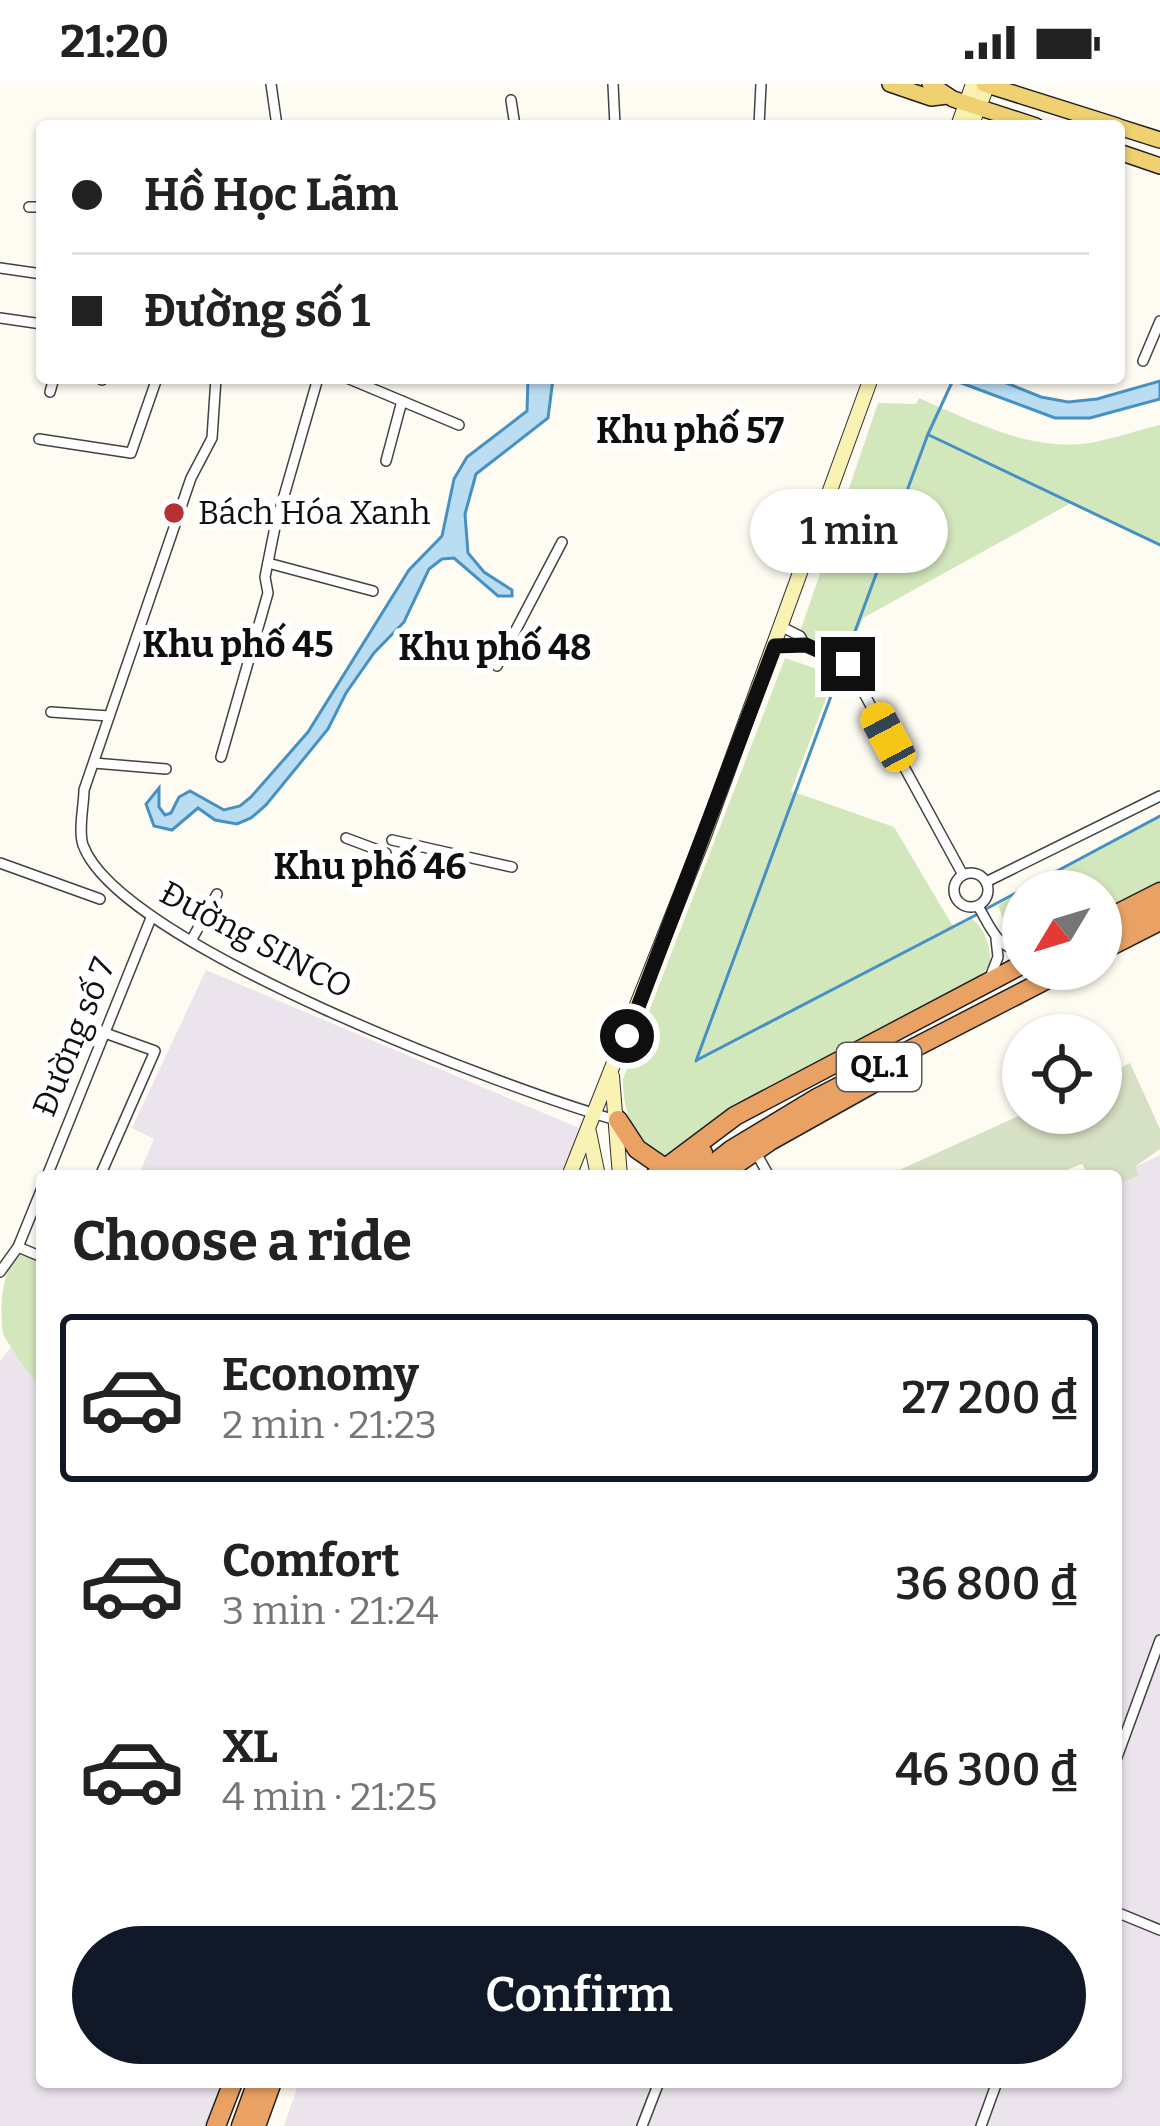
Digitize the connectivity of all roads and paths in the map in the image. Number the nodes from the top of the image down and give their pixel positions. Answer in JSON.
{"nodes":[{"id":1,"x":271,"y":84,"type":"edge"},
{"id":2,"x":613,"y":84,"type":"edge"},
{"id":3,"x":761,"y":84,"type":"edge"},
{"id":4,"x":890,"y":84,"type":"edge"},
{"id":5,"x":930,"y":84,"type":"edge"},
{"id":6,"x":973,"y":84,"type":"edge"},
{"id":7,"x":987,"y":84,"type":"edge"},
{"id":8,"x":947,"y":96,"type":"junction"},
{"id":9,"x":512,"y":100,"type":"dead end"},
{"id":10,"x":972,"y":105,"type":"junction"},
{"id":11,"x":276,"y":120,"type":"edge"},
{"id":12,"x":514,"y":120,"type":"edge"},
{"id":13,"x":615,"y":120,"type":"edge"},
{"id":14,"x":759,"y":120,"type":"edge"},
{"id":15,"x":962,"y":120,"type":"edge"},
{"id":16,"x":971,"y":120,"type":"edge"},
{"id":17,"x":1018,"y":120,"type":"edge"},
{"id":18,"x":1099,"y":120,"type":"edge"},
{"id":19,"x":1125,"y":128,"type":"edge"},
{"id":20,"x":1160,"y":140,"type":"edge"},
{"id":21,"x":1125,"y":154,"type":"edge"},
{"id":22,"x":1160,"y":166,"type":"edge"},
{"id":23,"x":29,"y":207,"type":"dead end"},
{"id":24,"x":36,"y":207,"type":"edge"},
{"id":25,"x":0,"y":271,"type":"edge"},
{"id":26,"x":36,"y":276,"type":"edge"},
{"id":27,"x":0,"y":318,"type":"edge"},
{"id":28,"x":1160,"y":322,"type":"edge"},
{"id":29,"x":36,"y":323,"type":"edge"},
{"id":30,"x":1143,"y":361,"type":"dead end"},
{"id":31,"x":52,"y":384,"type":"edge"},
{"id":32,"x":155,"y":384,"type":"edge"},
{"id":33,"x":215,"y":384,"type":"edge"},
{"id":34,"x":316,"y":384,"type":"edge"},
{"id":35,"x":361,"y":384,"type":"edge"},
{"id":36,"x":869,"y":384,"type":"edge"},
{"id":37,"x":50,"y":392,"type":"dead end"},
{"id":38,"x":402,"y":401,"type":"junction"},
{"id":39,"x":459,"y":424,"type":"dead end"},
{"id":40,"x":39,"y":439,"type":"dead end"},
{"id":41,"x":386,"y":460,"type":"dead end"},
{"id":42,"x":562,"y":542,"type":"dead end"},
{"id":43,"x":268,"y":563,"type":"junction"},
{"id":44,"x":373,"y":591,"type":"dead end"},
{"id":45,"x":782,"y":628,"type":"junction"},
{"id":46,"x":806,"y":645,"type":"junction"},
{"id":47,"x":775,"y":646,"type":"junction"},
{"id":48,"x":497,"y":666,"type":"dead end"},
{"id":49,"x":51,"y":712,"type":"dead end"},
{"id":50,"x":110,"y":716,"type":"junction"},
{"id":51,"x":221,"y":757,"type":"dead end"},
{"id":52,"x":94,"y":763,"type":"junction"},
{"id":53,"x":166,"y":769,"type":"dead end"},
{"id":54,"x":1160,"y":796,"type":"edge"},
{"id":55,"x":346,"y":838,"type":"dead end"},
{"id":56,"x":392,"y":840,"type":"dead end"},
{"id":57,"x":386,"y":853,"type":"dead end"},
{"id":58,"x":0,"y":863,"type":"edge"},
{"id":59,"x":512,"y":867,"type":"dead end"},
{"id":60,"x":963,"y":875,"type":"junction"},
{"id":61,"x":986,"y":882,"type":"junction"},
{"id":62,"x":1160,"y":892,"type":"edge"},
{"id":63,"x":218,"y":894,"type":"dead end"},
{"id":64,"x":100,"y":898,"type":"dead end"},
{"id":65,"x":978,"y":906,"type":"junction"},
{"id":66,"x":1160,"y":906,"type":"edge"},
{"id":67,"x":1122,"y":911,"type":"edge"},
{"id":68,"x":152,"y":918,"type":"junction"},
{"id":69,"x":1160,"y":921,"type":"edge"},
{"id":70,"x":1122,"y":926,"type":"edge"},
{"id":71,"x":997,"y":939,"type":"junction"},
{"id":72,"x":192,"y":940,"type":"junction"},
{"id":73,"x":1122,"y":940,"type":"edge"},
{"id":74,"x":1002,"y":943,"type":"edge"},
{"id":75,"x":1002,"y":975,"type":"edge"},
{"id":76,"x":987,"y":983,"type":"junction"},
{"id":77,"x":1002,"y":988,"type":"edge"},
{"id":78,"x":1028,"y":990,"type":"edge"},
{"id":79,"x":1045,"y":990,"type":"edge"},
{"id":80,"x":105,"y":1033,"type":"junction"},
{"id":81,"x":611,"y":1076,"type":"junction"},
{"id":82,"x":593,"y":1113,"type":"junction"},
{"id":83,"x":618,"y":1120,"type":"junction"},
{"id":84,"x":589,"y":1132,"type":"junction"},
{"id":85,"x":755,"y":1151,"type":"junction"},
{"id":86,"x":49,"y":1170,"type":"edge"},
{"id":87,"x":103,"y":1170,"type":"edge"},
{"id":88,"x":571,"y":1170,"type":"edge"},
{"id":89,"x":597,"y":1170,"type":"edge"},
{"id":90,"x":619,"y":1170,"type":"edge"},
{"id":91,"x":663,"y":1170,"type":"edge"},
{"id":92,"x":671,"y":1170,"type":"edge"},
{"id":93,"x":672,"y":1170,"type":"edge"},
{"id":94,"x":706,"y":1170,"type":"edge"},
{"id":95,"x":728,"y":1170,"type":"edge"},
{"id":96,"x":766,"y":1170,"type":"edge"},
{"id":97,"x":36,"y":1203,"type":"edge"},
{"id":98,"x":18,"y":1247,"type":"junction"},
{"id":99,"x":36,"y":1255,"type":"edge"},
{"id":100,"x":0,"y":1272,"type":"edge"},
{"id":101,"x":1160,"y":1640,"type":"edge"},
{"id":102,"x":1122,"y":1744,"type":"edge"},
{"id":103,"x":1122,"y":1914,"type":"edge"},
{"id":104,"x":1160,"y":1930,"type":"edge"},
{"id":105,"x":230,"y":2088,"type":"edge"},
{"id":106,"x":243,"y":2088,"type":"edge"},
{"id":107,"x":255,"y":2088,"type":"edge"},
{"id":108,"x":270,"y":2088,"type":"edge"},
{"id":109,"x":657,"y":2088,"type":"edge"},
{"id":110,"x":996,"y":2088,"type":"edge"},
{"id":111,"x":216,"y":2126,"type":"edge"},
{"id":112,"x":229,"y":2126,"type":"edge"},
{"id":113,"x":241,"y":2126,"type":"edge"},
{"id":114,"x":256,"y":2126,"type":"edge"},
{"id":115,"x":642,"y":2126,"type":"edge"},
{"id":116,"x":981,"y":2126,"type":"edge"}],
"edges":[{"from":1,"to":11,"type":"street"},
{"from":2,"to":13,"type":"street"},
{"from":3,"to":14,"type":"street"},
{"from":4,"to":8,"type":"main road"},
{"from":5,"to":8,"type":"main road"},
{"from":6,"to":10,"type":"main road"},
{"from":7,"to":10,"type":"main road"},
{"from":7,"to":18,"type":"main road"},
{"from":8,"to":10,"type":"main road"},
{"from":9,"to":12,"type":"street"},
{"from":10,"to":15,"type":"main road"},
{"from":10,"to":16,"type":"main road"},
{"from":10,"to":17,"type":"main road"},
{"from":19,"to":20,"type":"main road"},
{"from":21,"to":22,"type":"main road"},
{"from":23,"to":24,"type":"street"},
{"from":25,"to":26,"type":"street"},
{"from":27,"to":29,"type":"street"},
{"from":28,"to":30,"type":"street"},
{"from":31,"to":37,"type":"street"},
{"from":32,"to":40,"type":"street"},
{"from":33,"to":50,"type":"street","name":"Đường SINCO"},
{"from":34,"to":43,"type":"street"},
{"from":35,"to":38,"type":"street"},
{"from":36,"to":45,"type":"main road"},
{"from":38,"to":39,"type":"street"},
{"from":38,"to":41,"type":"street"},
{"from":42,"to":48,"type":"street"},
{"from":43,"to":44,"type":"street"},
{"from":43,"to":51,"type":"street"},
{"from":45,"to":46,"type":"street"},
{"from":45,"to":47,"type":"main road"},
{"from":46,"to":47,"type":"street"},
{"from":46,"to":60,"type":"street"},
{"from":47,"to":81,"type":"main road"},
{"from":49,"to":50,"type":"street"},
{"from":50,"to":52,"type":"street","name":"Đường SINCO"},
{"from":52,"to":53,"type":"street"},
{"from":52,"to":68,"type":"street","name":"Đường SINCO"},
{"from":54,"to":61,"type":"street"},
{"from":55,"to":57,"type":"street"},
{"from":56,"to":59,"type":"street"},
{"from":58,"to":64,"type":"street"},
{"from":60,"to":61,"type":"street"},
{"from":60,"to":65,"type":"street"},
{"from":61,"to":65,"type":"street"},
{"from":62,"to":67,"type":"highway"},
{"from":63,"to":72,"type":"street"},
{"from":65,"to":71,"type":"street"},
{"from":66,"to":70,"type":"highway"},
{"from":68,"to":72,"type":"street","name":"Đường SINCO"},
{"from":68,"to":80,"type":"street","name":"Đường số 7"},
{"from":69,"to":73,"type":"highway"},
{"from":71,"to":74,"type":"street"},
{"from":71,"to":76,"type":"street"},
{"from":72,"to":82,"type":"street","name":"Đường SINCO"},
{"from":75,"to":76,"type":"highway","number":"QL.1"},
{"from":76,"to":92,"type":"highway","number":"QL.1"},
{"from":77,"to":93,"type":"highway","number":"QL.1"},
{"from":78,"to":94,"type":"highway","number":"QL.1"},
{"from":79,"to":85,"type":"highway","number":"QL.1"},
{"from":80,"to":86,"type":"street","name":"Đường số 7"},
{"from":80,"to":87,"type":"street"},
{"from":81,"to":82,"type":"main road"},
{"from":81,"to":83,"type":"main road"},
{"from":82,"to":83,"type":"street","name":"Đường SINCO"},
{"from":82,"to":84,"type":"main road"},
{"from":83,"to":90,"type":"main road"},
{"from":83,"to":91,"type":"highway"},
{"from":84,"to":88,"type":"main road"},
{"from":84,"to":89,"type":"main road"},
{"from":85,"to":95,"type":"highway","number":"QL.1"},
{"from":85,"to":96,"type":"street"},
{"from":97,"to":98,"type":"street"},
{"from":98,"to":99,"type":"street"},
{"from":98,"to":100,"type":"street"},
{"from":101,"to":102,"type":"street"},
{"from":103,"to":104,"type":"street"},
{"from":105,"to":111,"type":"highway"},
{"from":106,"to":112,"type":"highway"},
{"from":107,"to":113,"type":"highway"},
{"from":108,"to":114,"type":"highway"},
{"from":109,"to":115,"type":"street"},
{"from":110,"to":116,"type":"street"}]}
